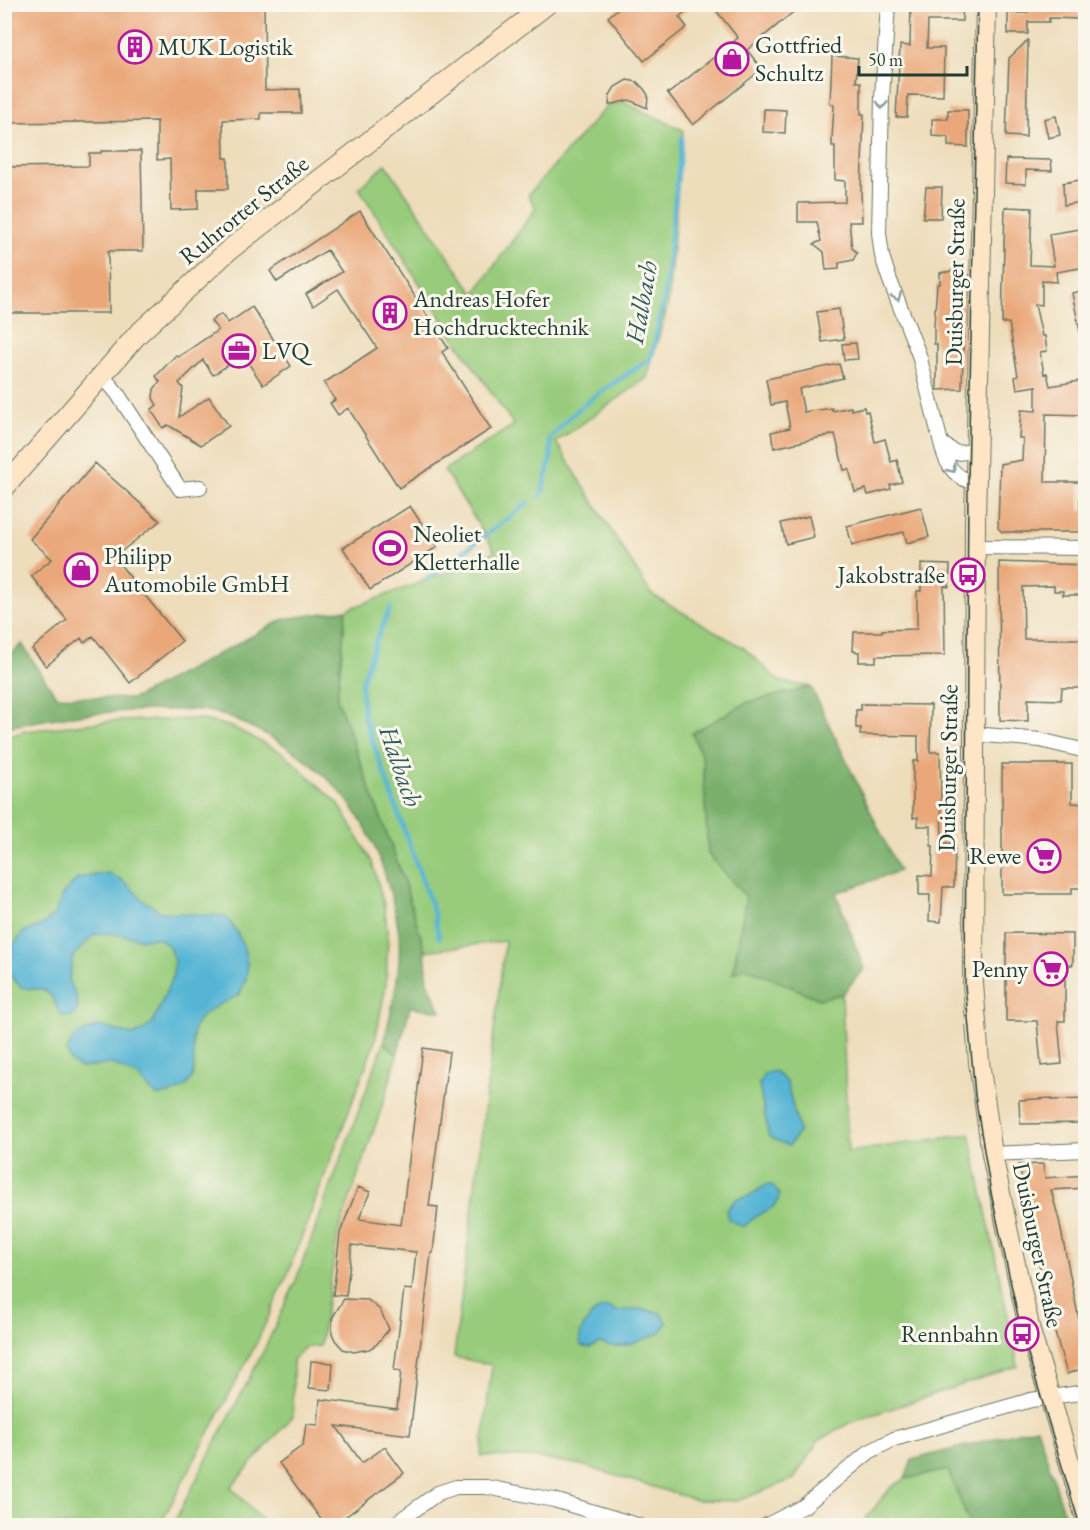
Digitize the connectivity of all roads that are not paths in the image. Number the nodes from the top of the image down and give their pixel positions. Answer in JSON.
{"nodes":[{"id":1,"x":547,"y":4,"type":"edge"},
{"id":2,"x":888,"y":4,"type":"edge"},
{"id":3,"x":986,"y":4,"type":"edge"},
{"id":4,"x":101,"y":374,"type":"junction"},
{"id":5,"x":941,"y":443,"type":"junction"},
{"id":6,"x":977,"y":451,"type":"junction"},
{"id":7,"x":976,"y":483,"type":"junction"},
{"id":8,"x":200,"y":487,"type":"dead end"},
{"id":9,"x":4,"y":488,"type":"edge"},
{"id":10,"x":975,"y":547,"type":"junction"},
{"id":11,"x":1086,"y":548,"type":"edge"},
{"id":12,"x":974,"y":734,"type":"junction"},
{"id":13,"x":1086,"y":751,"type":"edge"},
{"id":14,"x":1086,"y":1150,"type":"edge"},
{"id":15,"x":992,"y":1154,"type":"junction"},
{"id":16,"x":1086,"y":1392,"type":"edge"},
{"id":17,"x":1049,"y":1398,"type":"junction"},
{"id":18,"x":1086,"y":1518,"type":"edge"},
{"id":19,"x":392,"y":1526,"type":"edge"},
{"id":20,"x":640,"y":1526,"type":"edge"},
{"id":21,"x":765,"y":1526,"type":"edge"}],
"edges":[{"from":1,"to":4,"type":"main road","name":"Ruhrorter Straße"},
{"from":2,"to":5,"type":"street","one_way":true},
{"from":3,"to":6,"type":"main road","name":"Duisburger Straße"},
{"from":4,"to":8,"type":"street"},
{"from":4,"to":9,"type":"main road","name":"Ruhrorter Straße"},
{"from":5,"to":6,"type":"street"},
{"from":5,"to":7,"type":"street","one_way":true},
{"from":6,"to":7,"type":"main road","name":"Duisburger Straße"},
{"from":7,"to":10,"type":"main road","name":"Duisburger Straße"},
{"from":10,"to":11,"type":"street"},
{"from":10,"to":12,"type":"main road","name":"Duisburger Straße"},
{"from":12,"to":13,"type":"street"},
{"from":12,"to":15,"type":"main road","name":"Duisburger Straße"},
{"from":14,"to":15,"type":"street"},
{"from":15,"to":17,"type":"main road","name":"Duisburger Straße"},
{"from":16,"to":17,"type":"street"},
{"from":17,"to":18,"type":"main road","name":"Duisburger Straße"},
{"from":17,"to":21,"type":"street"},
{"from":19,"to":20,"type":"street"}]}
